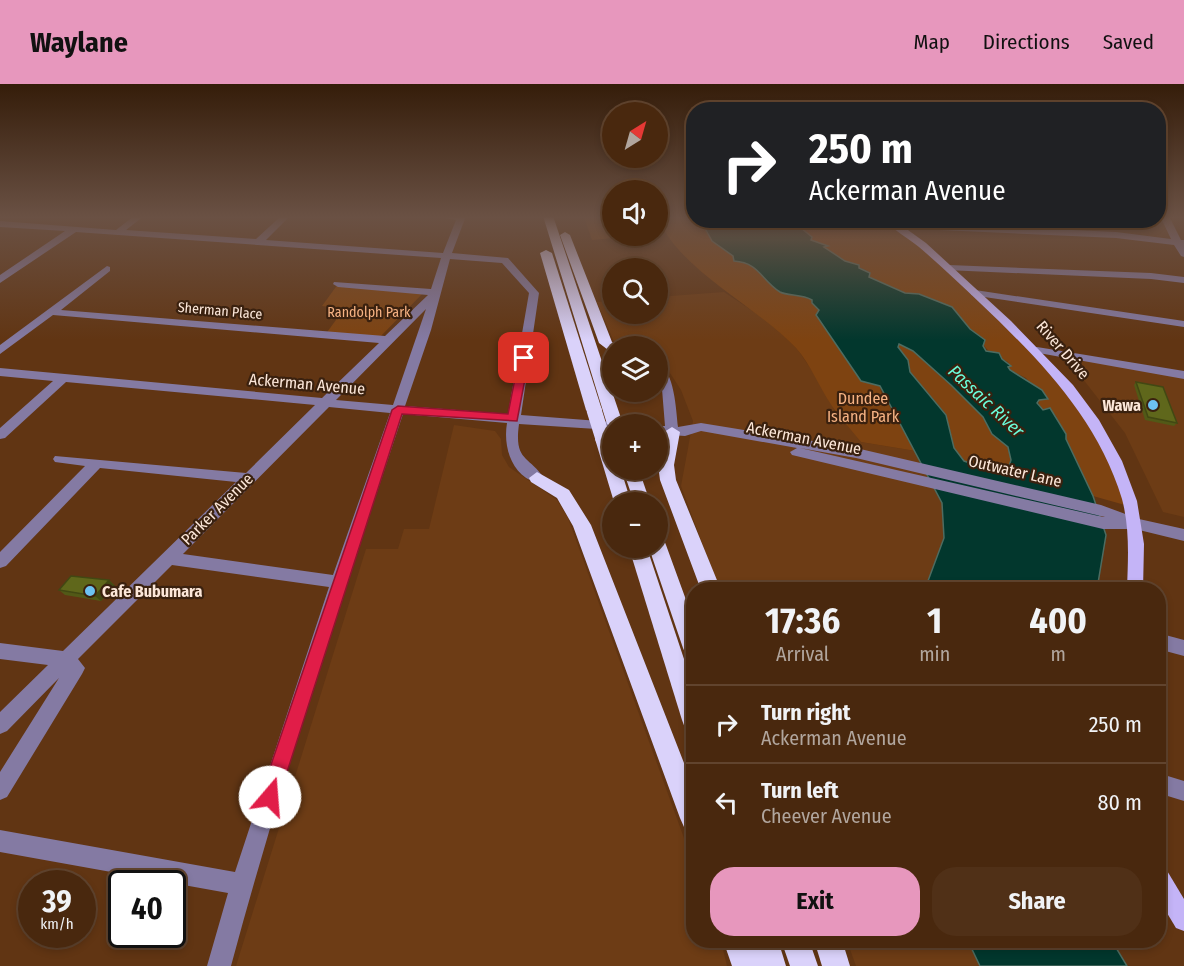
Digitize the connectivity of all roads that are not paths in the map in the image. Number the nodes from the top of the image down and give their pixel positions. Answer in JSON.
{"nodes":[{"id":1,"x":34,"y":257,"type":"edge"},
{"id":2,"x":446,"y":257,"type":"edge"},
{"id":3,"x":463,"y":257,"type":"edge"},
{"id":4,"x":548,"y":257,"type":"edge"},
{"id":5,"x":560,"y":257,"type":"edge"},
{"id":6,"x":573,"y":257,"type":"edge"},
{"id":7,"x":935,"y":257,"type":"edge"},
{"id":8,"x":949,"y":268,"type":"junction"},
{"id":9,"x":107,"y":269,"type":"dead end"},
{"id":10,"x":0,"y":280,"type":"edge"},
{"id":11,"x":1184,"y":280,"type":"edge"},
{"id":12,"x":339,"y":284,"type":"dead end"},
{"id":13,"x":975,"y":292,"type":"junction"},
{"id":14,"x":436,"y":293,"type":"junction"},
{"id":15,"x":50,"y":312,"type":"junction"},
{"id":16,"x":1184,"y":324,"type":"edge"},
{"id":17,"x":603,"y":336,"type":"edge"},
{"id":18,"x":387,"y":340,"type":"junction"},
{"id":19,"x":1037,"y":350,"type":"junction"},
{"id":20,"x":0,"y":351,"type":"edge"},
{"id":21,"x":0,"y":372,"type":"edge"},
{"id":22,"x":1184,"y":375,"type":"edge"},
{"id":23,"x":63,"y":378,"type":"junction"},
{"id":24,"x":668,"y":389,"type":"edge"},
{"id":25,"x":324,"y":402,"type":"junction"},
{"id":26,"x":398,"y":410,"type":"junction"},
{"id":27,"x":607,"y":414,"type":"edge"},
{"id":28,"x":513,"y":418,"type":"junction"},
{"id":29,"x":602,"y":418,"type":"edge"},
{"id":30,"x":602,"y":424,"type":"edge"},
{"id":31,"x":671,"y":431,"type":"edge"},
{"id":32,"x":0,"y":435,"type":"edge"},
{"id":33,"x":60,"y":459,"type":"dead end"},
{"id":34,"x":96,"y":463,"type":"junction"},
{"id":35,"x":882,"y":465,"type":"joint"},
{"id":36,"x":248,"y":478,"type":"junction"},
{"id":37,"x":537,"y":478,"type":"joint"},
{"id":38,"x":1136,"y":524,"type":"junction"},
{"id":39,"x":1184,"y":535,"type":"edge"},
{"id":40,"x":167,"y":558,"type":"junction"},
{"id":41,"x":641,"y":558,"type":"edge"},
{"id":42,"x":662,"y":558,"type":"edge"},
{"id":43,"x":0,"y":562,"type":"edge"},
{"id":44,"x":339,"y":582,"type":"junction"},
{"id":45,"x":708,"y":582,"type":"edge"},
{"id":46,"x":1136,"y":582,"type":"edge"},
{"id":47,"x":686,"y":628,"type":"edge"},
{"id":48,"x":1166,"y":643,"type":"edge"},
{"id":49,"x":1184,"y":648,"type":"edge"},
{"id":50,"x":0,"y":651,"type":"edge"},
{"id":51,"x":64,"y":659,"type":"junction"},
{"id":52,"x":686,"y":698,"type":"edge"},
{"id":53,"x":0,"y":725,"type":"edge"},
{"id":54,"x":1166,"y":785,"type":"edge"},
{"id":55,"x":0,"y":790,"type":"edge"},
{"id":56,"x":1184,"y":791,"type":"edge"},
{"id":57,"x":686,"y":800,"type":"edge"},
{"id":58,"x":0,"y":841,"type":"edge"},
{"id":59,"x":242,"y":884,"type":"junction"},
{"id":60,"x":1169,"y":887,"type":"edge"},
{"id":61,"x":1184,"y":920,"type":"edge"},
{"id":62,"x":740,"y":948,"type":"edge"},
{"id":63,"x":766,"y":948,"type":"edge"},
{"id":64,"x":798,"y":948,"type":"edge"},
{"id":65,"x":831,"y":948,"type":"edge"},
{"id":66,"x":219,"y":966,"type":"edge"},
{"id":67,"x":746,"y":966,"type":"edge"},
{"id":68,"x":772,"y":966,"type":"edge"},
{"id":69,"x":804,"y":966,"type":"edge"},
{"id":70,"x":837,"y":966,"type":"edge"}],
"edges":[{"from":1,"to":10,"type":"street"},
{"from":2,"to":14,"type":"street"},
{"from":3,"to":28,"type":"street"},
{"from":4,"to":29,"type":"highway","bridge":true},
{"from":5,"to":27,"type":"highway"},
{"from":6,"to":17,"type":"highway"},
{"from":7,"to":8,"type":"main road","name":"River Drive"},
{"from":8,"to":11,"type":"street"},
{"from":8,"to":13,"type":"main road","name":"River Drive"},
{"from":9,"to":15,"type":"street"},
{"from":12,"to":14,"type":"street"},
{"from":13,"to":16,"type":"street"},
{"from":13,"to":19,"type":"main road","name":"River Drive"},
{"from":14,"to":18,"type":"street","name":"Parker Avenue"},
{"from":14,"to":26,"type":"street"},
{"from":15,"to":18,"type":"street","name":"Sherman Place"},
{"from":15,"to":20,"type":"street"},
{"from":18,"to":25,"type":"street","name":"Parker Avenue"},
{"from":19,"to":22,"type":"street"},
{"from":19,"to":38,"type":"main road","name":"River Drive"},
{"from":21,"to":23,"type":"street","name":"Ackerman Avenue"},
{"from":23,"to":25,"type":"street","name":"Ackerman Avenue"},
{"from":23,"to":32,"type":"street"},
{"from":24,"to":31,"type":"street"},
{"from":25,"to":26,"type":"street","name":"Ackerman Avenue"},
{"from":25,"to":36,"type":"street","name":"Parker Avenue"},
{"from":26,"to":28,"type":"street","name":"Ackerman Avenue"},
{"from":26,"to":44,"type":"street"},
{"from":28,"to":30,"type":"street","name":"Ackerman Avenue"},
{"from":28,"to":37,"type":"street"},
{"from":31,"to":35,"type":"street","name":"Ackerman Avenue"},
{"from":31,"to":45,"type":"highway"},
{"from":33,"to":34,"type":"street"},
{"from":34,"to":36,"type":"street"},
{"from":34,"to":43,"type":"street"},
{"from":35,"to":38,"type":"street","name":"Outwater Lane"},
{"from":36,"to":40,"type":"street","name":"Parker Avenue"},
{"from":37,"to":57,"type":"highway"},
{"from":38,"to":39,"type":"street","name":"Outwater Lane"},
{"from":38,"to":46,"type":"main road","name":"River Drive"},
{"from":40,"to":44,"type":"street"},
{"from":40,"to":51,"type":"street","name":"Parker Avenue"},
{"from":41,"to":52,"type":"highway"},
{"from":42,"to":47,"type":"highway"},
{"from":44,"to":59,"type":"street"},
{"from":48,"to":49,"type":"street"},
{"from":50,"to":51,"type":"street"},
{"from":51,"to":53,"type":"street","name":"Parker Avenue"},
{"from":51,"to":55,"type":"street"},
{"from":54,"to":56,"type":"street"},
{"from":58,"to":59,"type":"street"},
{"from":59,"to":66,"type":"street"},
{"from":60,"to":61,"type":"main road"},
{"from":62,"to":67,"type":"highway"},
{"from":63,"to":68,"type":"highway"},
{"from":64,"to":69,"type":"highway"},
{"from":65,"to":70,"type":"highway"}]}
